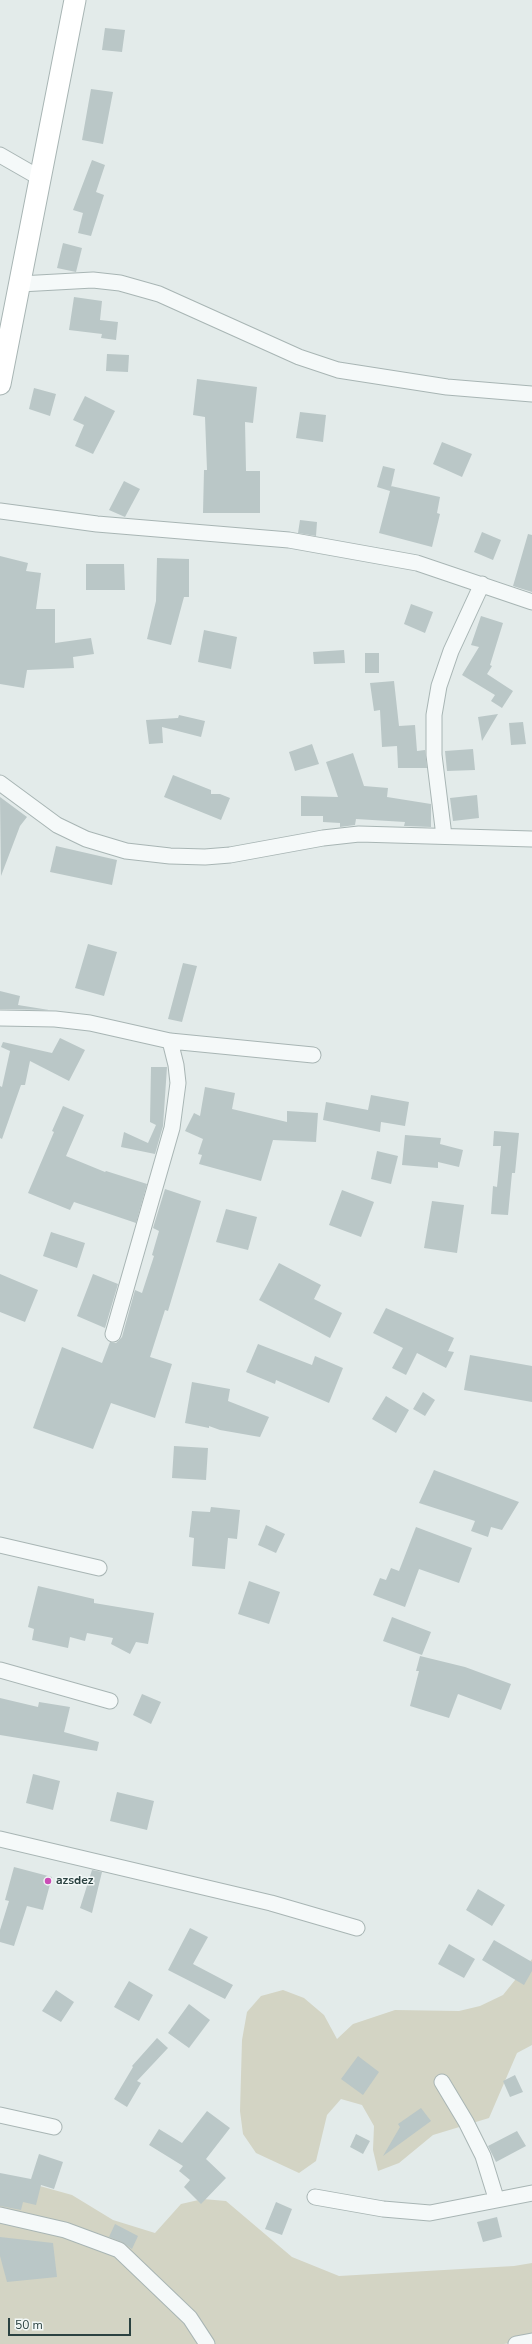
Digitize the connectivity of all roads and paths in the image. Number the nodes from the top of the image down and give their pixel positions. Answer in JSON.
{"nodes":[{"id":1,"x":75,"y":0,"type":"edge"},
{"id":2,"x":0,"y":155,"type":"edge"},
{"id":3,"x":40,"y":178,"type":"junction"},
{"id":4,"x":20,"y":284,"type":"junction"},
{"id":5,"x":0,"y":384,"type":"edge"},
{"id":6,"x":532,"y":394,"type":"edge"},
{"id":7,"x":0,"y":511,"type":"edge"},
{"id":8,"x":482,"y":584,"type":"junction"},
{"id":9,"x":532,"y":602,"type":"edge"},
{"id":10,"x":0,"y":783,"type":"edge"},
{"id":11,"x":444,"y":836,"type":"junction"},
{"id":12,"x":532,"y":839,"type":"edge"},
{"id":13,"x":0,"y":1018,"type":"edge"},
{"id":14,"x":170,"y":1041,"type":"junction"},
{"id":15,"x":313,"y":1056,"type":"dead end"},
{"id":16,"x":113,"y":1334,"type":"dead end"},
{"id":17,"x":0,"y":1545,"type":"edge"},
{"id":18,"x":99,"y":1568,"type":"dead end"},
{"id":19,"x":0,"y":1670,"type":"edge"},
{"id":20,"x":110,"y":1701,"type":"dead end"},
{"id":21,"x":0,"y":1839,"type":"edge"},
{"id":22,"x":357,"y":1928,"type":"dead end"},
{"id":23,"x":442,"y":2082,"type":"dead end"},
{"id":24,"x":0,"y":2115,"type":"edge"},
{"id":25,"x":54,"y":2127,"type":"dead end"},
{"id":26,"x":532,"y":2193,"type":"edge"},
{"id":27,"x":315,"y":2197,"type":"dead end"},
{"id":28,"x":496,"y":2198,"type":"junction"},
{"id":29,"x":0,"y":2214,"type":"edge"},
{"id":30,"x":532,"y":2341,"type":"edge"},
{"id":31,"x":207,"y":2344,"type":"edge"},
{"id":32,"x":516,"y":2344,"type":"edge"}],
"edges":[{"from":1,"to":3,"type":"main road"},
{"from":2,"to":3,"type":"street"},
{"from":3,"to":4,"type":"main road"},
{"from":4,"to":5,"type":"main road"},
{"from":4,"to":6,"type":"street"},
{"from":7,"to":8,"type":"street"},
{"from":8,"to":9,"type":"street"},
{"from":8,"to":11,"type":"street"},
{"from":10,"to":11,"type":"street"},
{"from":11,"to":12,"type":"street"},
{"from":13,"to":14,"type":"street"},
{"from":14,"to":15,"type":"street"},
{"from":14,"to":16,"type":"street"},
{"from":17,"to":18,"type":"street"},
{"from":19,"to":20,"type":"street"},
{"from":21,"to":22,"type":"street"},
{"from":23,"to":28,"type":"street"},
{"from":24,"to":25,"type":"street"},
{"from":26,"to":28,"type":"street"},
{"from":27,"to":28,"type":"street"},
{"from":29,"to":31,"type":"street"},
{"from":30,"to":32,"type":"street"}]}
